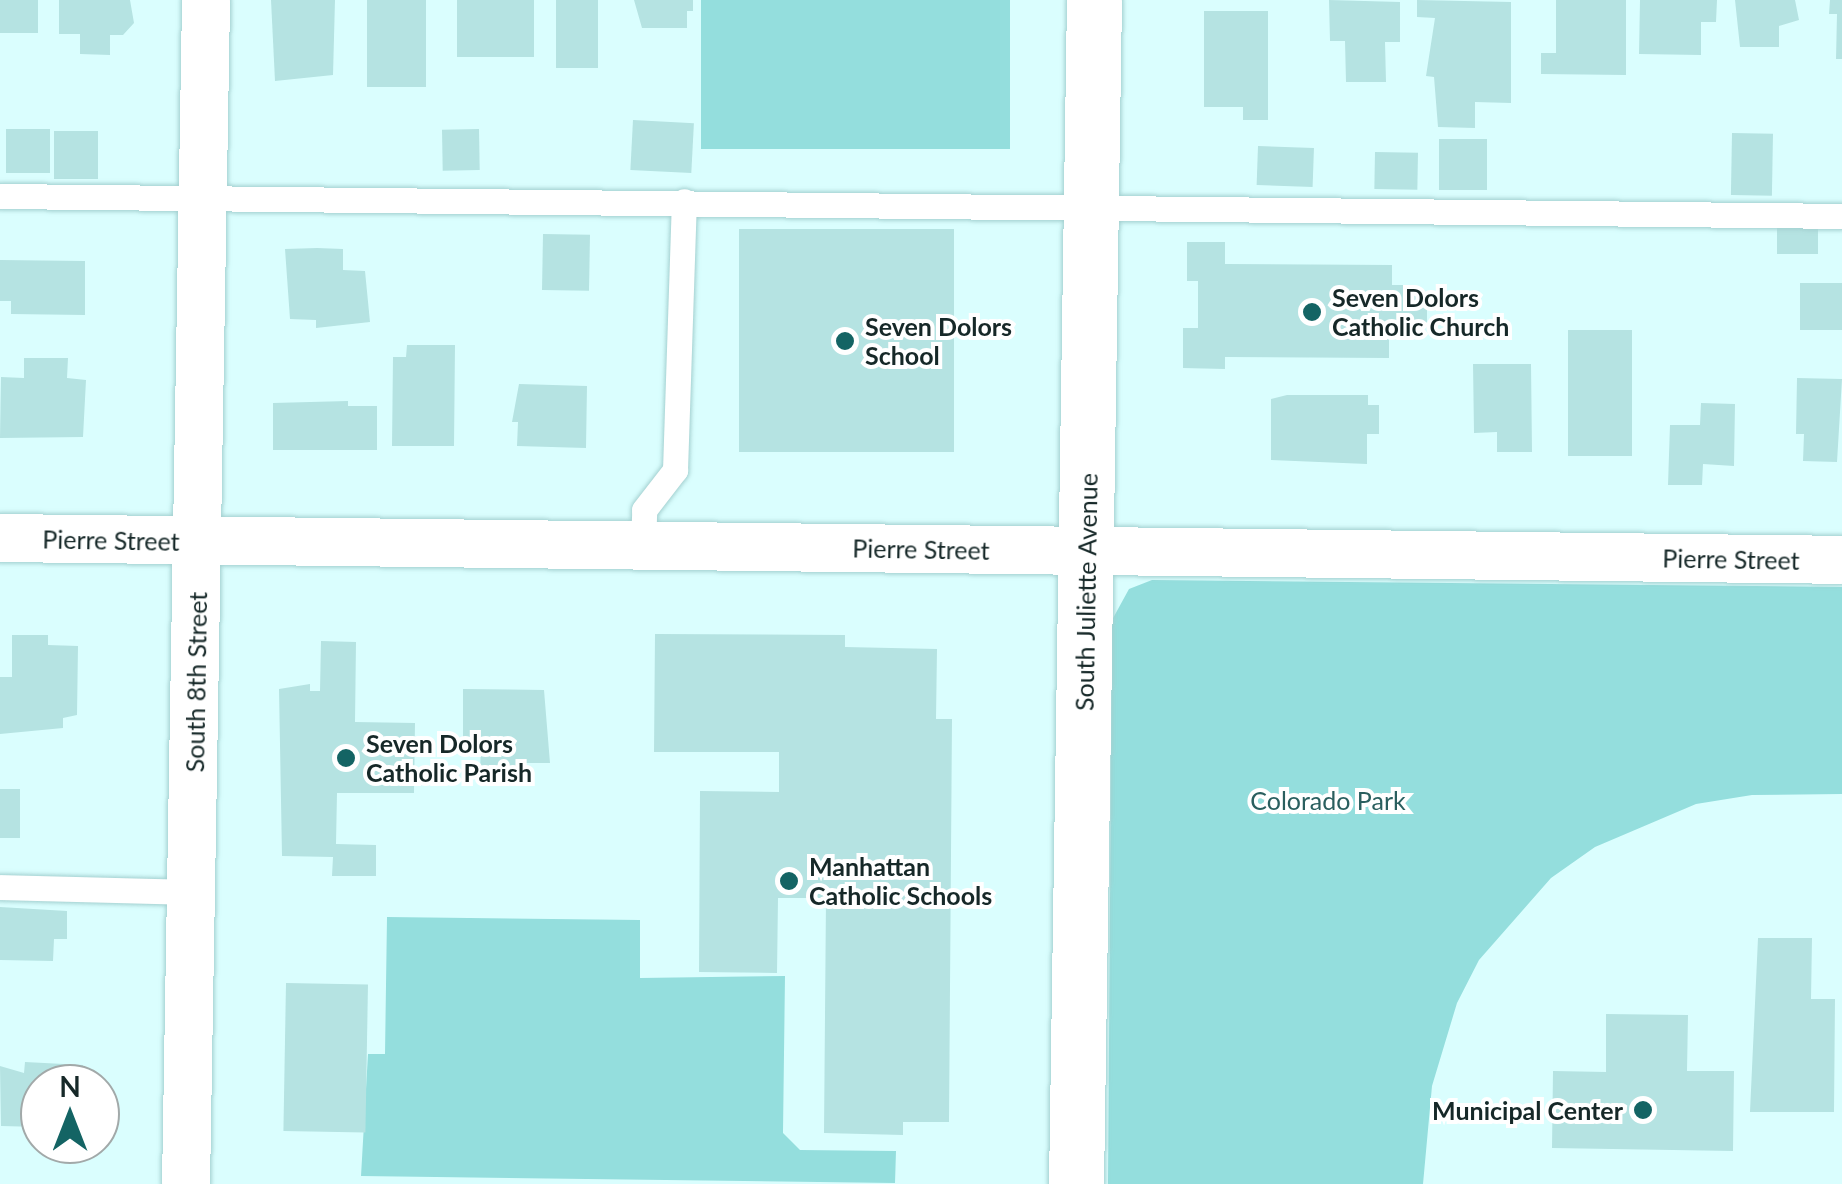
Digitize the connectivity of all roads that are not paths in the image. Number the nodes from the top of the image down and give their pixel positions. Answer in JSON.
{"nodes":[{"id":1,"x":206,"y":0,"type":"edge"},
{"id":2,"x":1094,"y":0,"type":"edge"},
{"id":3,"x":0,"y":196,"type":"edge"},
{"id":4,"x":206,"y":198,"type":"junction"},
{"id":5,"x":684,"y":202,"type":"junction"},
{"id":6,"x":1093,"y":205,"type":"junction"},
{"id":7,"x":1842,"y":216,"type":"edge"},
{"id":8,"x":0,"y":538,"type":"edge"},
{"id":9,"x":199,"y":541,"type":"junction"},
{"id":10,"x":643,"y":546,"type":"junction"},
{"id":11,"x":1087,"y":551,"type":"junction"},
{"id":12,"x":1842,"y":560,"type":"edge"},
{"id":13,"x":0,"y":888,"type":"edge"},
{"id":14,"x":192,"y":892,"type":"junction"},
{"id":15,"x":186,"y":1184,"type":"edge"},
{"id":16,"x":1076,"y":1184,"type":"edge"}],
"edges":[{"from":1,"to":4,"type":"street","name":"South 8th Street"},
{"from":2,"to":6,"type":"street","name":"South Juliette Avenue"},
{"from":3,"to":4,"type":"lane"},
{"from":4,"to":5,"type":"lane"},
{"from":4,"to":9,"type":"street","name":"South 8th Street"},
{"from":5,"to":6,"type":"lane"},
{"from":5,"to":10,"type":"lane"},
{"from":6,"to":7,"type":"lane"},
{"from":6,"to":11,"type":"street","name":"South Juliette Avenue"},
{"from":8,"to":9,"type":"street","name":"Pierre Street"},
{"from":9,"to":10,"type":"street","name":"Pierre Street"},
{"from":9,"to":14,"type":"street","name":"South 8th Street"},
{"from":10,"to":11,"type":"street","name":"Pierre Street"},
{"from":11,"to":12,"type":"street","name":"Pierre Street"},
{"from":11,"to":16,"type":"street","name":"South Juliette Avenue"},
{"from":13,"to":14,"type":"lane"},
{"from":14,"to":15,"type":"street","name":"South 8th Street"}]}
